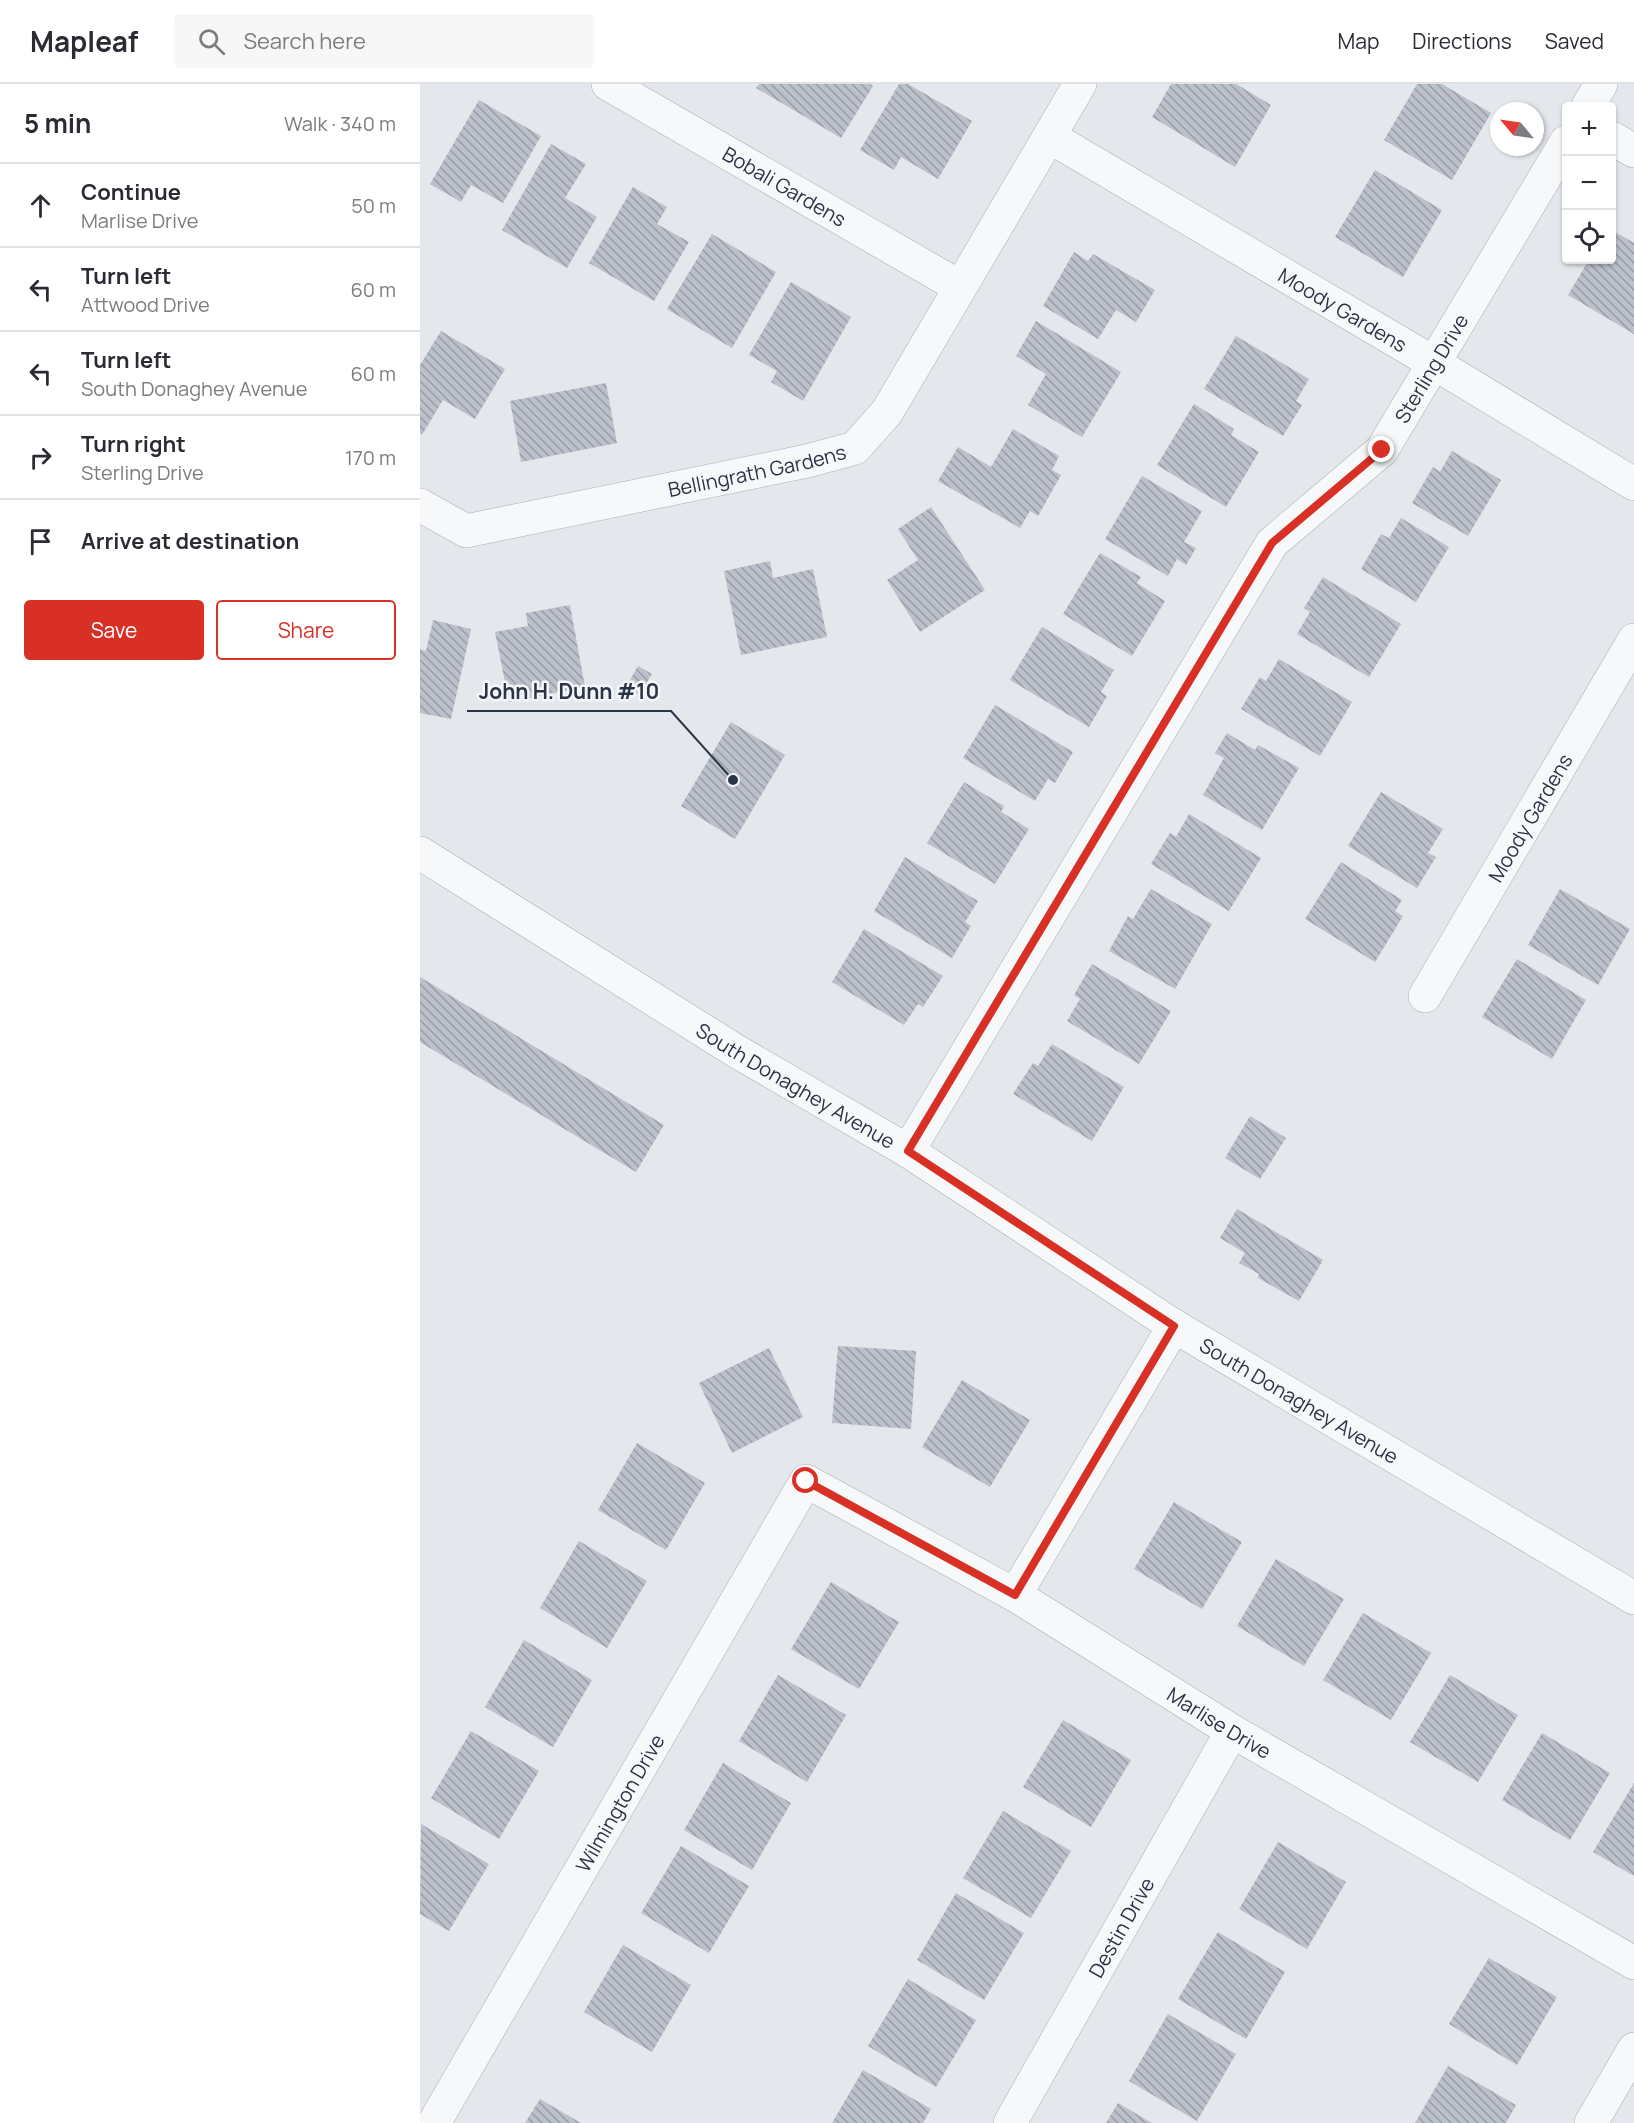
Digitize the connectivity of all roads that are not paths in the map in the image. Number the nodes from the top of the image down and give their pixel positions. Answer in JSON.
{"nodes":[{"id":1,"x":608,"y":84,"type":"edge"},
{"id":2,"x":1080,"y":84,"type":"edge"},
{"id":3,"x":1601,"y":84,"type":"edge"},
{"id":4,"x":1590,"y":102,"type":"edge"},
{"id":5,"x":1050,"y":137,"type":"junction"},
{"id":6,"x":1616,"y":141,"type":"edge"},
{"id":7,"x":1562,"y":149,"type":"edge"},
{"id":8,"x":1634,"y":151,"type":"edge"},
{"id":9,"x":960,"y":287,"type":"junction"},
{"id":10,"x":1434,"y":363,"type":"junction"},
{"id":11,"x":1634,"y":484,"type":"edge"},
{"id":12,"x":420,"y":505,"type":"edge"},
{"id":13,"x":1634,"y":640,"type":"edge"},
{"id":14,"x":420,"y":853,"type":"edge"},
{"id":15,"x":1425,"y":996,"type":"dead end"},
{"id":16,"x":908,"y":1151,"type":"junction"},
{"id":17,"x":1174,"y":1326,"type":"junction"},
{"id":18,"x":806,"y":1481,"type":"joint"},
{"id":19,"x":1015,"y":1595,"type":"junction"},
{"id":20,"x":1634,"y":1598,"type":"edge"},
{"id":21,"x":1232,"y":1731,"type":"junction"},
{"id":22,"x":1634,"y":1964,"type":"edge"},
{"id":23,"x":1634,"y":2049,"type":"edge"},
{"id":24,"x":434,"y":2123,"type":"edge"},
{"id":25,"x":1010,"y":2123,"type":"edge"},
{"id":26,"x":1591,"y":2123,"type":"edge"}],
"edges":[{"from":1,"to":9,"type":"street","name":"Bobali Gardens"},
{"from":2,"to":5,"type":"street","name":"Bellingrath Gardens"},
{"from":3,"to":4,"type":"street"},
{"from":5,"to":9,"type":"street","name":"Bellingrath Gardens"},
{"from":5,"to":10,"type":"street","name":"Moody Gardens"},
{"from":6,"to":8,"type":"street"},
{"from":7,"to":10,"type":"street","name":"Sterling Drive"},
{"from":9,"to":12,"type":"street","name":"Bellingrath Gardens"},
{"from":10,"to":11,"type":"street","name":"Moody Gardens"},
{"from":10,"to":16,"type":"street","name":"Sterling Drive"},
{"from":13,"to":15,"type":"street","name":"Moody Gardens"},
{"from":14,"to":16,"type":"street","name":"South Donaghey Avenue"},
{"from":16,"to":17,"type":"street","name":"South Donaghey Avenue"},
{"from":17,"to":19,"type":"street"},
{"from":17,"to":20,"type":"street","name":"South Donaghey Avenue"},
{"from":18,"to":19,"type":"street","name":"Marlise Drive"},
{"from":18,"to":24,"type":"street","name":"Wilmington Drive"},
{"from":19,"to":21,"type":"street","name":"Marlise Drive"},
{"from":21,"to":22,"type":"street","name":"Marlise Drive"},
{"from":21,"to":25,"type":"street","name":"Destin Drive"},
{"from":23,"to":26,"type":"street"}]}
